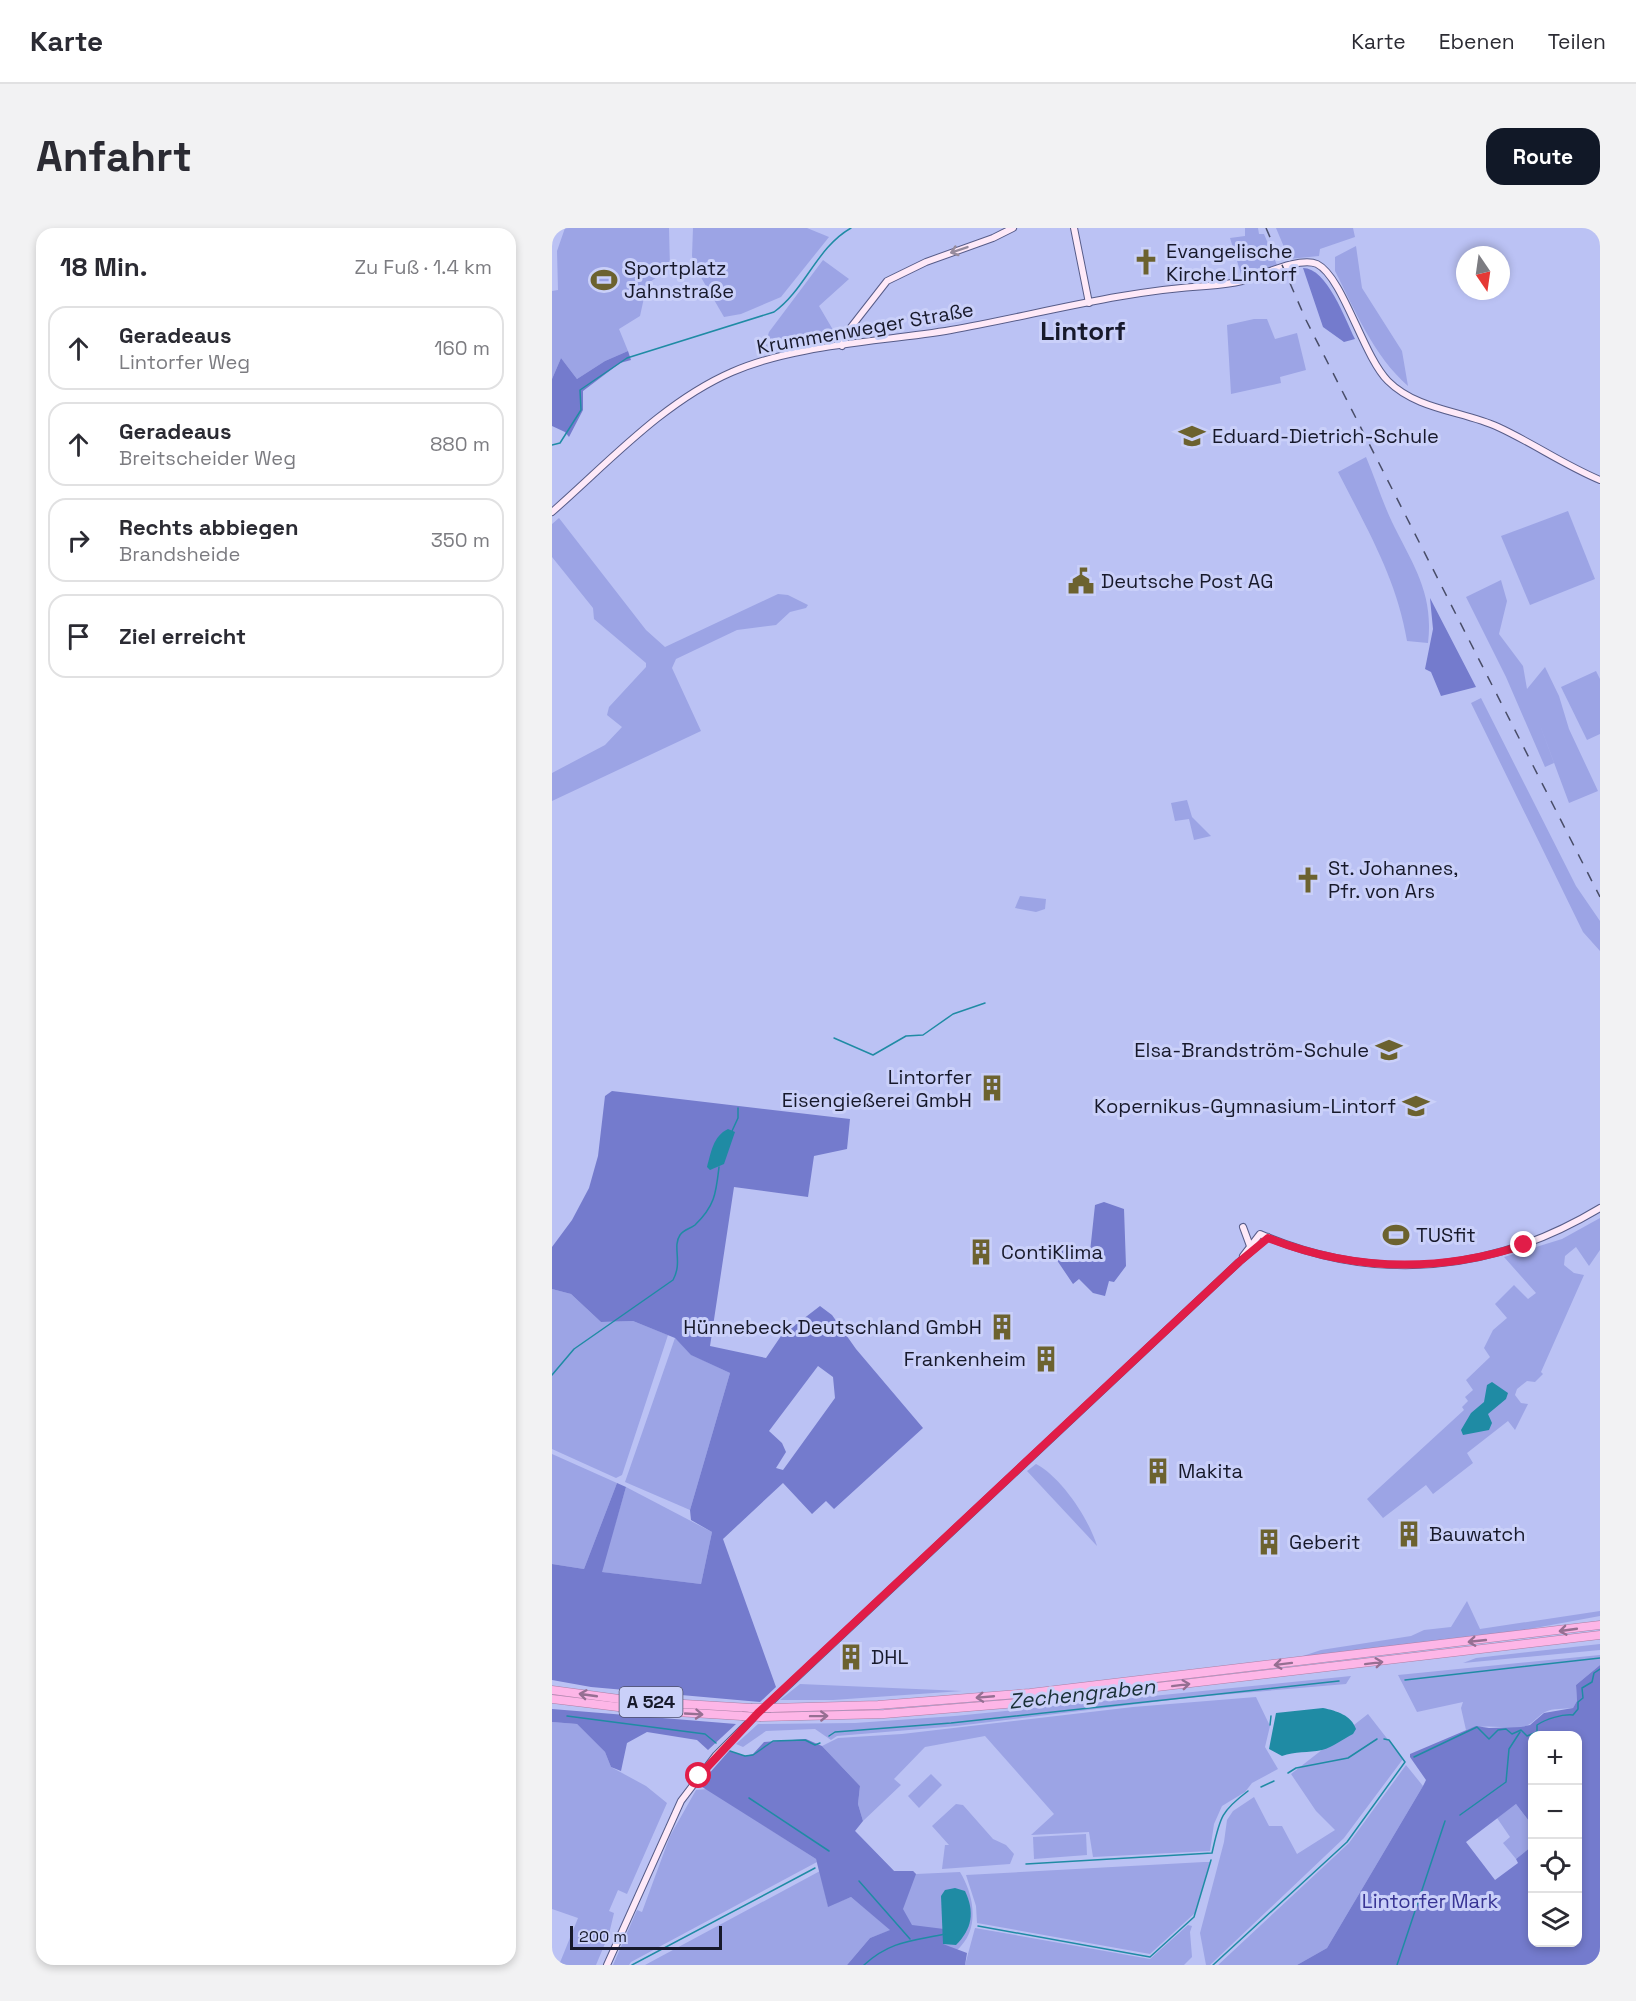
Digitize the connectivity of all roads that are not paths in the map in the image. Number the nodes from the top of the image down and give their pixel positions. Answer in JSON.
{"nodes":[{"id":1,"x":1013,"y":228,"type":"edge"},
{"id":2,"x":1074,"y":228,"type":"edge"},
{"id":3,"x":1089,"y":303,"type":"junction"},
{"id":4,"x":842,"y":346,"type":"junction"},
{"id":5,"x":1600,"y":480,"type":"edge"},
{"id":6,"x":552,"y":512,"type":"edge"},
{"id":7,"x":1600,"y":1208,"type":"edge"},
{"id":8,"x":1242,"y":1227,"type":"dead end"},
{"id":9,"x":1268,"y":1238,"type":"junction"},
{"id":10,"x":1250,"y":1246,"type":"junction"},
{"id":11,"x":1239,"y":1262,"type":"junction"},
{"id":12,"x":1600,"y":1625,"type":"edge"},
{"id":13,"x":1600,"y":1635,"type":"edge"},
{"id":14,"x":552,"y":1690,"type":"edge"},
{"id":15,"x":552,"y":1699,"type":"edge"},
{"id":16,"x":607,"y":1965,"type":"edge"}],
"edges":[{"from":1,"to":4,"type":"main road","one_way":true},
{"from":2,"to":3,"type":"main road"},
{"from":3,"to":4,"type":"main road","name":"Krummenweger Straße"},
{"from":3,"to":5,"type":"main road","name":"Krummenweger Straße"},
{"from":4,"to":6,"type":"main road","name":"Krummenweger Straße"},
{"from":7,"to":9,"type":"main road"},
{"from":8,"to":10,"type":"main road"},
{"from":9,"to":10,"type":"main road"},
{"from":9,"to":11,"type":"main road"},
{"from":10,"to":11,"type":"main road"},
{"from":11,"to":16,"type":"main road"},
{"from":12,"to":14,"type":"highway","number":"A 524","one_way":true,"bridge":true},
{"from":15,"to":13,"type":"highway","number":"A 524","one_way":true,"bridge":true}]}
